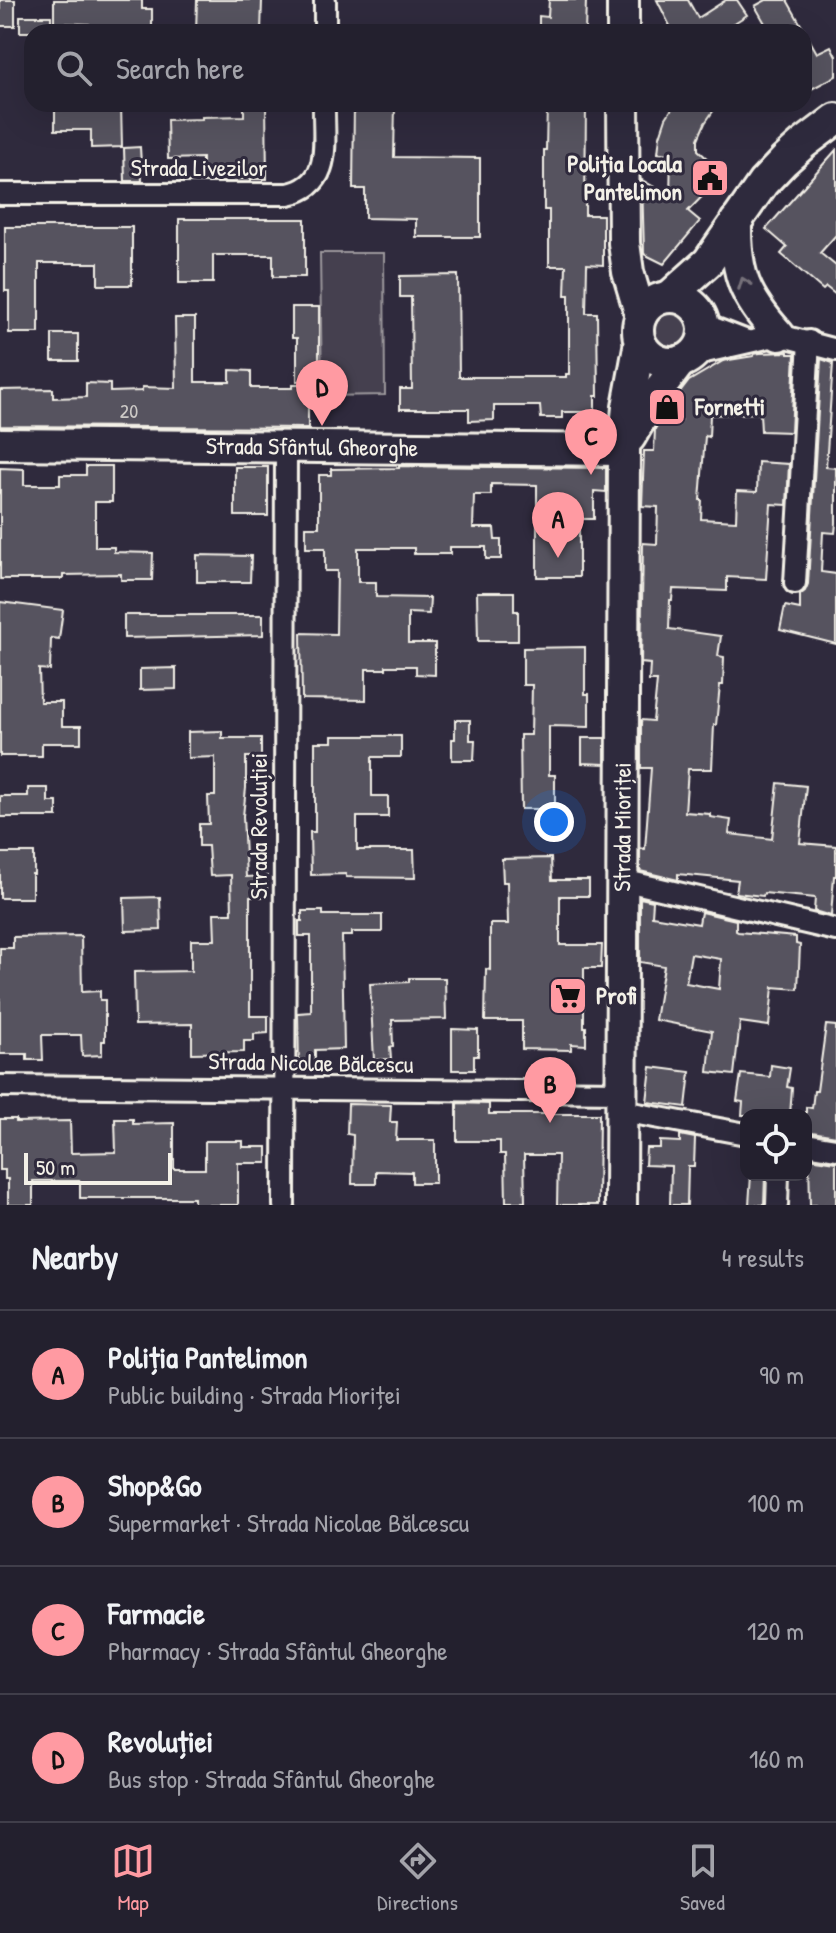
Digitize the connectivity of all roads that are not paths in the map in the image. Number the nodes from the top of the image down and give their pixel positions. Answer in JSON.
{"nodes":[{"id":1,"x":325,"y":0,"type":"edge"},
{"id":2,"x":623,"y":0,"type":"edge"},
{"id":3,"x":325,"y":24,"type":"edge"},
{"id":4,"x":623,"y":24,"type":"edge"},
{"id":5,"x":324,"y":112,"type":"edge"},
{"id":6,"x":623,"y":112,"type":"edge"},
{"id":7,"x":836,"y":119,"type":"edge"},
{"id":8,"x":0,"y":194,"type":"edge"},
{"id":9,"x":736,"y":221,"type":"junction"},
{"id":10,"x":708,"y":262,"type":"junction"},
{"id":11,"x":652,"y":314,"type":"junction"},
{"id":12,"x":701,"y":318,"type":"junction"},
{"id":13,"x":779,"y":335,"type":"junction"},
{"id":14,"x":747,"y":341,"type":"junction"},
{"id":15,"x":809,"y":341,"type":"junction"},
{"id":16,"x":836,"y":350,"type":"edge"},
{"id":17,"x":687,"y":358,"type":"junction"},
{"id":18,"x":0,"y":444,"type":"edge"},
{"id":19,"x":286,"y":446,"type":"junction"},
{"id":20,"x":624,"y":450,"type":"junction"},
{"id":21,"x":795,"y":583,"type":"dead end"},
{"id":22,"x":622,"y":880,"type":"junction"},
{"id":23,"x":836,"y":930,"type":"edge"},
{"id":24,"x":0,"y":1086,"type":"edge"},
{"id":25,"x":284,"y":1088,"type":"junction"},
{"id":26,"x":622,"y":1102,"type":"junction"},
{"id":27,"x":740,"y":1132,"type":"edge"},
{"id":28,"x":812,"y":1145,"type":"edge"},
{"id":29,"x":836,"y":1149,"type":"edge"},
{"id":30,"x":778,"y":1181,"type":"edge"},
{"id":31,"x":284,"y":1205,"type":"edge"},
{"id":32,"x":621,"y":1205,"type":"edge"},
{"id":33,"x":777,"y":1205,"type":"edge"}],
"edges":[{"from":1,"to":3,"type":"street"},
{"from":2,"to":4,"type":"street"},
{"from":5,"to":8,"type":"street","name":"Strada Livezilor"},
{"from":6,"to":11,"type":"street","name":"Strada Mioriței"},
{"from":7,"to":9,"type":"street"},
{"from":9,"to":10,"type":"street"},
{"from":13,"to":9,"type":"street","one_way":true},
{"from":10,"to":11,"type":"street"},
{"from":10,"to":12,"type":"street"},
{"from":11,"to":12,"type":"street"},
{"from":11,"to":17,"type":"street"},
{"from":11,"to":20,"type":"street","name":"Strada Mioriței"},
{"from":12,"to":14,"type":"street"},
{"from":12,"to":17,"type":"street"},
{"from":13,"to":14,"type":"street"},
{"from":13,"to":15,"type":"street"},
{"from":14,"to":17,"type":"street"},
{"from":15,"to":16,"type":"street"},
{"from":15,"to":21,"type":"street"},
{"from":17,"to":20,"type":"street","name":"Strada Mioriței"},
{"from":18,"to":19,"type":"street","name":"Strada Sfântul Gheorghe"},
{"from":19,"to":20,"type":"street","name":"Strada Sfântul Gheorghe"},
{"from":19,"to":25,"type":"street","name":"Strada Revoluției"},
{"from":20,"to":22,"type":"street","name":"Strada Mioriței"},
{"from":22,"to":23,"type":"street"},
{"from":22,"to":26,"type":"street","name":"Strada Mioriței"},
{"from":24,"to":25,"type":"street","name":"Strada Nicolae Bălcescu"},
{"from":25,"to":26,"type":"street","name":"Strada Nicolae Bălcescu"},
{"from":25,"to":31,"type":"street","name":"Strada Revoluției"},
{"from":26,"to":27,"type":"street","name":"Strada Nicolae Bălcescu"},
{"from":26,"to":32,"type":"street","name":"Strada Mioriței"},
{"from":28,"to":29,"type":"street"},
{"from":30,"to":33,"type":"street"}]}
